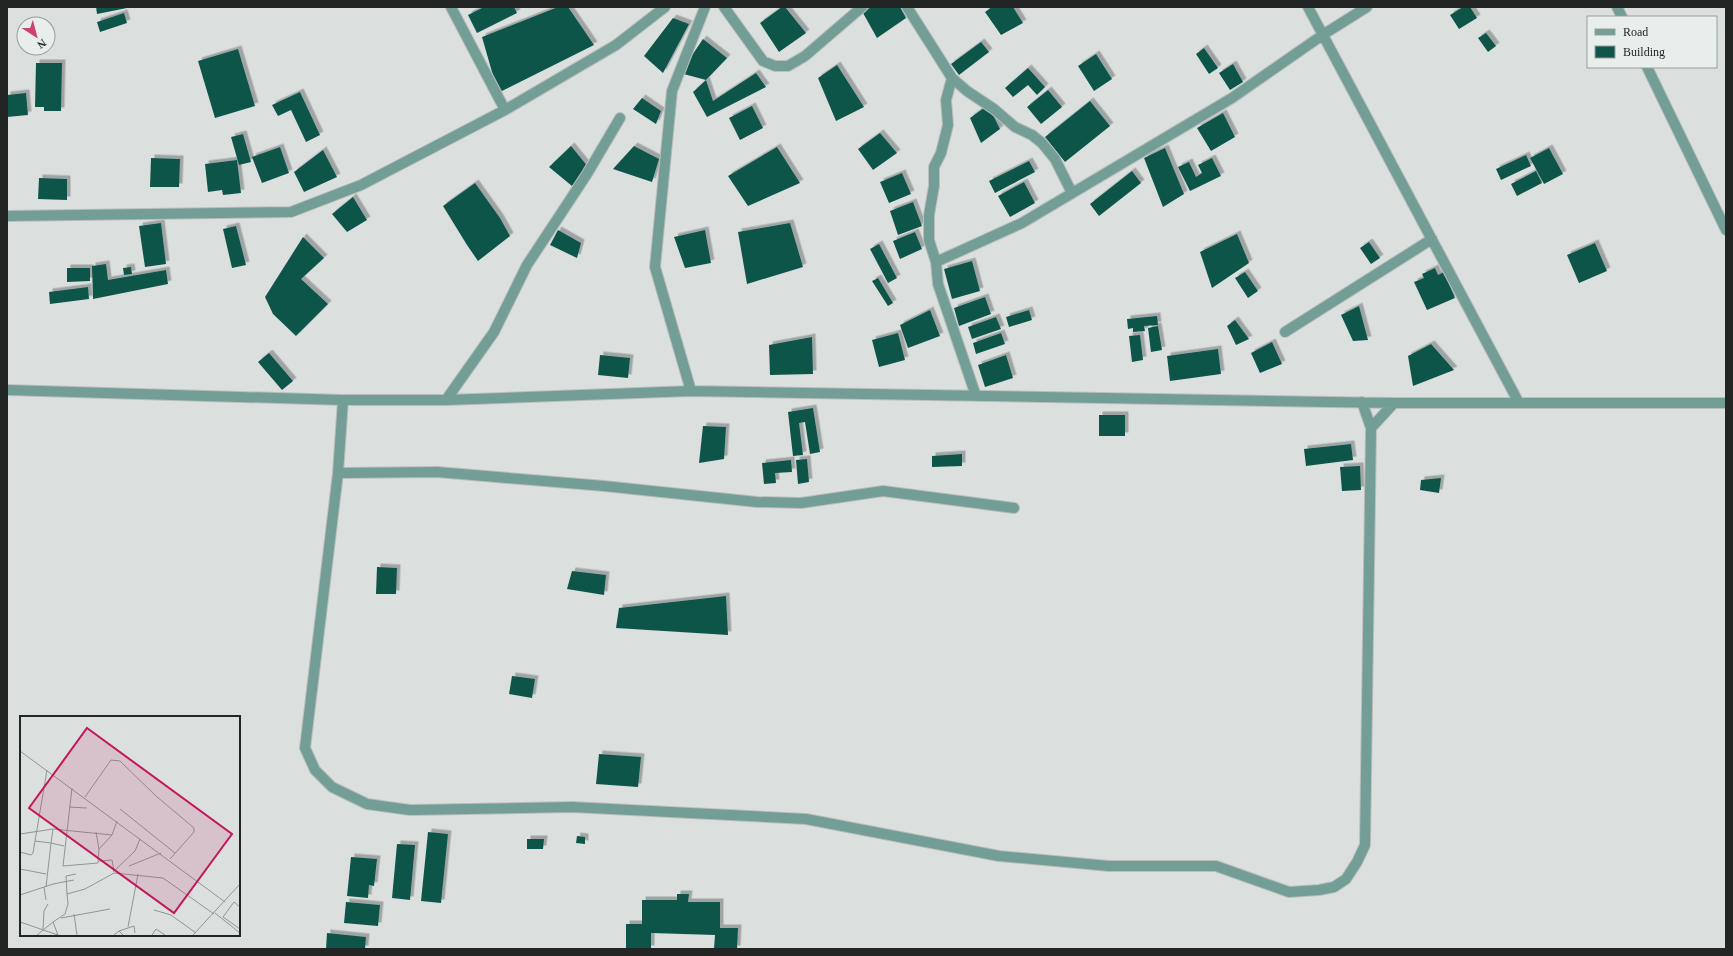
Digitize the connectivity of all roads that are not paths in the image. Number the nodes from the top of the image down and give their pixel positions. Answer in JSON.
{"nodes":[{"id":1,"x":451,"y":7,"type":"edge"},
{"id":2,"x":665,"y":7,"type":"edge"},
{"id":3,"x":705,"y":7,"type":"edge"},
{"id":4,"x":724,"y":7,"type":"edge"},
{"id":5,"x":862,"y":7,"type":"edge"},
{"id":6,"x":907,"y":7,"type":"edge"},
{"id":7,"x":1308,"y":7,"type":"edge"},
{"id":8,"x":1367,"y":7,"type":"edge"},
{"id":9,"x":1617,"y":7,"type":"edge"},
{"id":10,"x":1622,"y":16,"type":"edge"},
{"id":11,"x":1324,"y":34,"type":"junction"},
{"id":12,"x":1647,"y":68,"type":"edge"},
{"id":13,"x":952,"y":78,"type":"junction"},
{"id":14,"x":505,"y":110,"type":"junction"},
{"id":15,"x":620,"y":118,"type":"dead end"},
{"id":16,"x":1072,"y":193,"type":"junction"},
{"id":17,"x":7,"y":216,"type":"edge"},
{"id":18,"x":1726,"y":230,"type":"edge"},
{"id":19,"x":1432,"y":239,"type":"junction"},
{"id":20,"x":936,"y":262,"type":"junction"},
{"id":21,"x":1285,"y":332,"type":"dead end"},
{"id":22,"x":7,"y":390,"type":"edge"},
{"id":23,"x":691,"y":391,"type":"junction"},
{"id":24,"x":976,"y":396,"type":"junction"},
{"id":25,"x":343,"y":400,"type":"junction"},
{"id":26,"x":446,"y":400,"type":"junction"},
{"id":27,"x":1362,"y":402,"type":"junction"},
{"id":28,"x":1394,"y":403,"type":"junction"},
{"id":29,"x":1519,"y":403,"type":"junction"},
{"id":30,"x":1726,"y":403,"type":"edge"},
{"id":31,"x":1371,"y":428,"type":"junction"},
{"id":32,"x":338,"y":473,"type":"junction"},
{"id":33,"x":1014,"y":508,"type":"dead end"}],
"edges":[{"from":1,"to":14,"type":"street"},
{"from":2,"to":14,"type":"street"},
{"from":3,"to":23,"type":"street"},
{"from":4,"to":5,"type":"street"},
{"from":6,"to":13,"type":"street"},
{"from":7,"to":11,"type":"street"},
{"from":8,"to":11,"type":"street"},
{"from":9,"to":10,"type":"street"},
{"from":11,"to":16,"type":"street"},
{"from":11,"to":19,"type":"street"},
{"from":12,"to":18,"type":"street"},
{"from":13,"to":16,"type":"street"},
{"from":13,"to":20,"type":"street"},
{"from":14,"to":17,"type":"street"},
{"from":15,"to":26,"type":"street"},
{"from":16,"to":20,"type":"street"},
{"from":19,"to":21,"type":"street"},
{"from":19,"to":29,"type":"street"},
{"from":20,"to":24,"type":"street"},
{"from":22,"to":25,"type":"street"},
{"from":23,"to":24,"type":"street"},
{"from":23,"to":26,"type":"street"},
{"from":24,"to":27,"type":"street"},
{"from":25,"to":26,"type":"street"},
{"from":25,"to":32,"type":"street"},
{"from":27,"to":28,"type":"street"},
{"from":27,"to":31,"type":"street"},
{"from":28,"to":29,"type":"street"},
{"from":28,"to":31,"type":"street"},
{"from":29,"to":30,"type":"street"},
{"from":31,"to":32,"type":"street"},
{"from":32,"to":33,"type":"street"}]}
